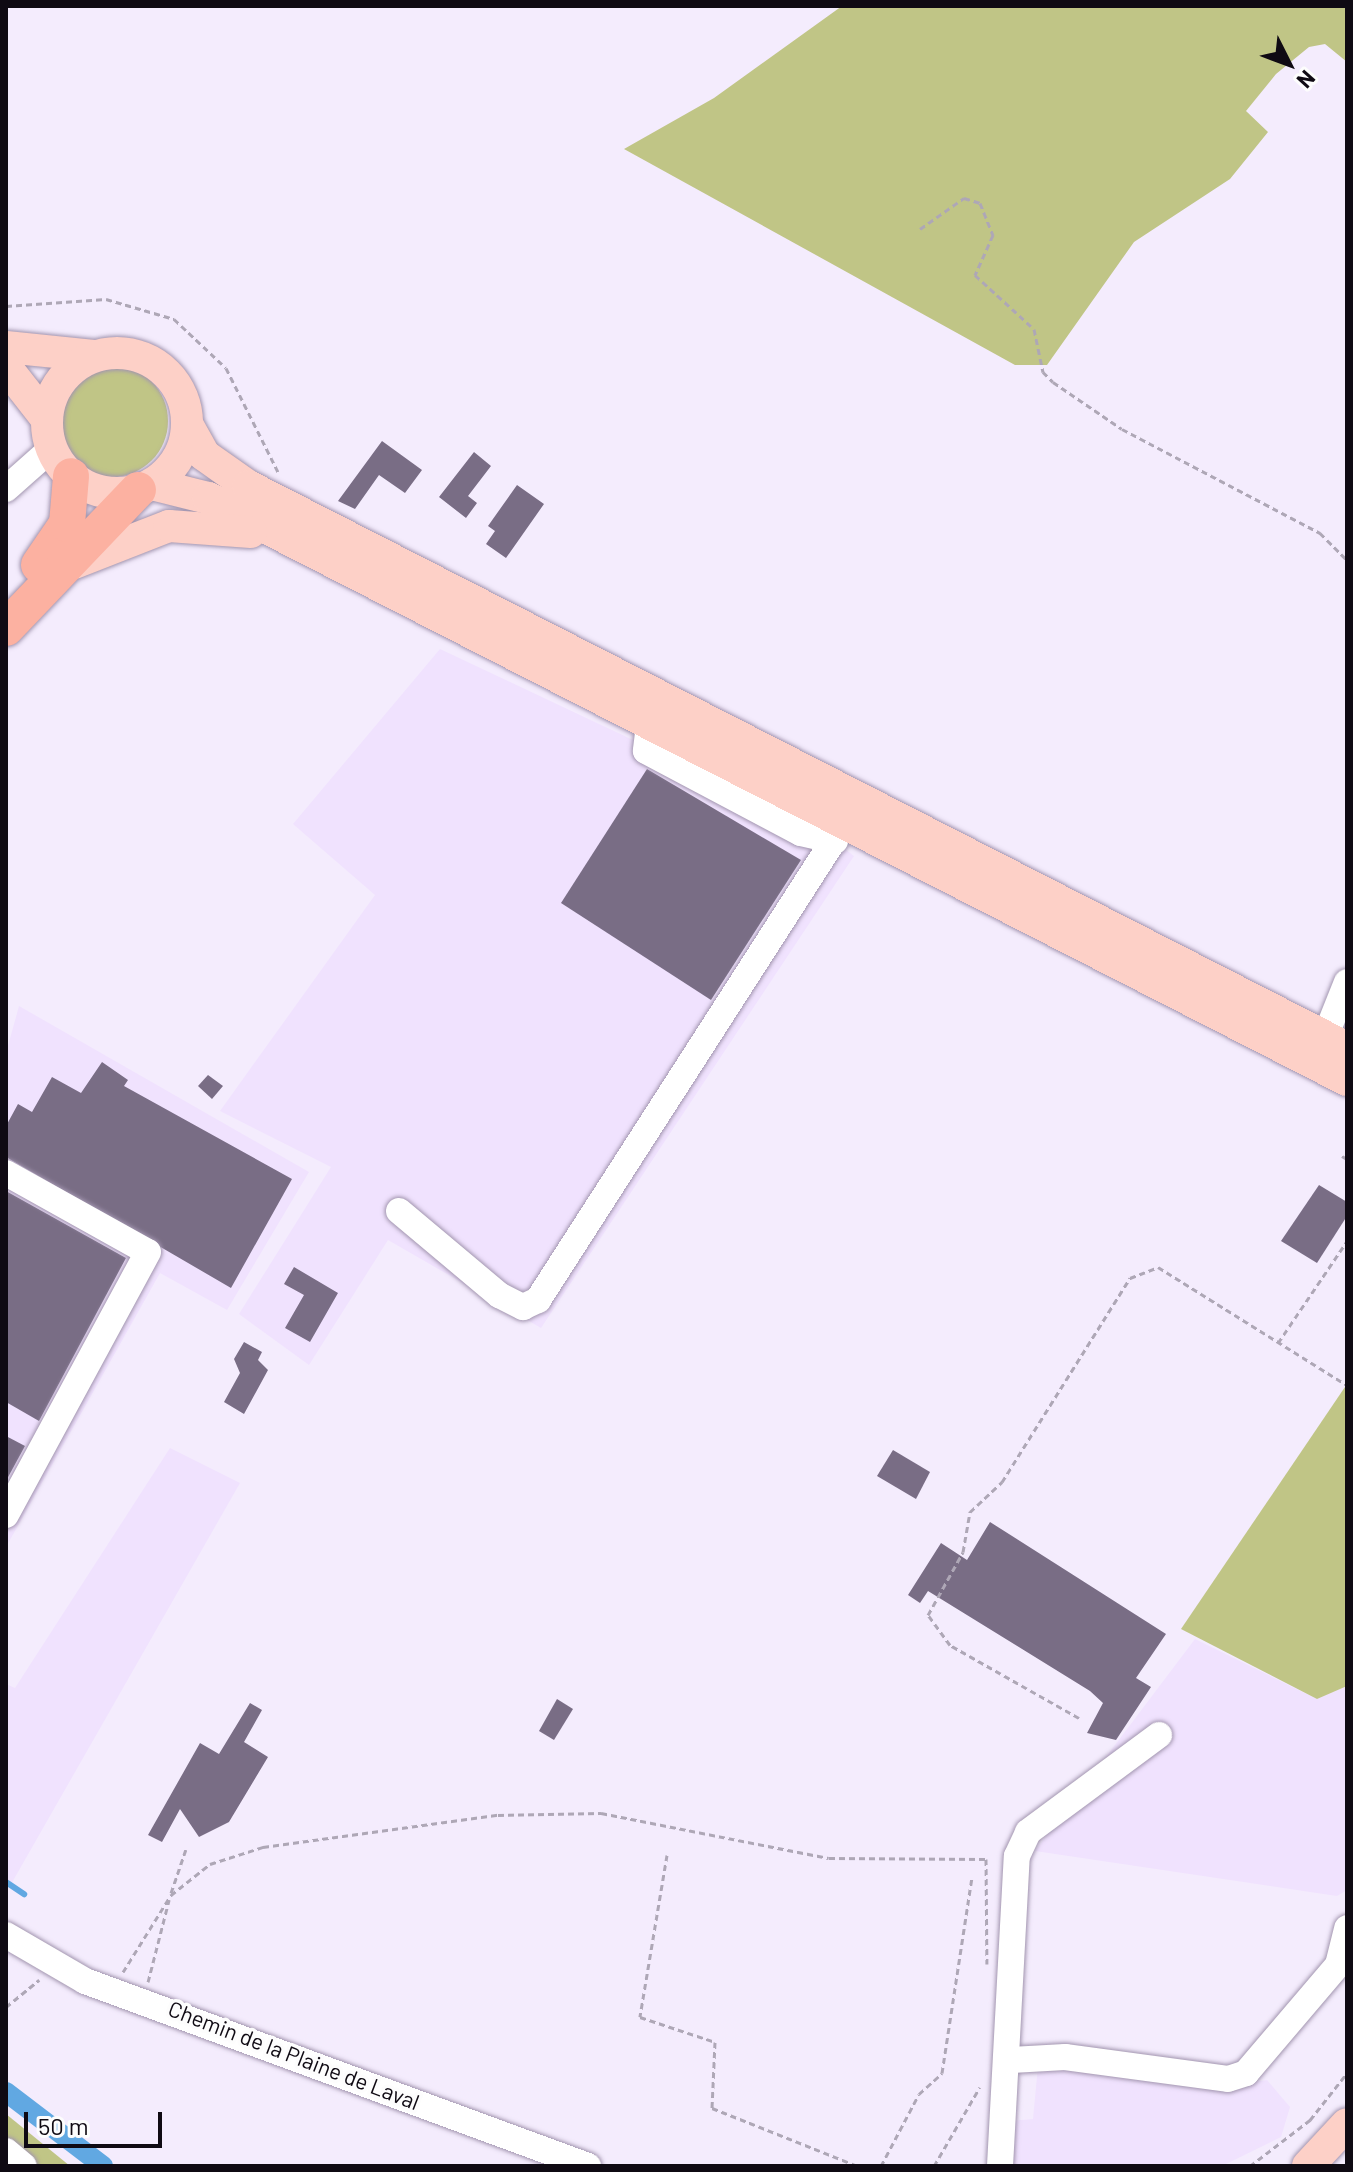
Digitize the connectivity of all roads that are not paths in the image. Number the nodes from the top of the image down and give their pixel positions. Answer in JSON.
{"nodes":[{"id":1,"x":6,"y":347,"type":"edge"},
{"id":2,"x":94,"y":356,"type":"junction"},
{"id":3,"x":6,"y":367,"type":"edge"},
{"id":4,"x":187,"y":424,"type":"junction"},
{"id":5,"x":56,"y":448,"type":"junction"},
{"id":6,"x":145,"y":487,"type":"junction"},
{"id":7,"x":6,"y":489,"type":"edge"},
{"id":8,"x":302,"y":548,"type":"junction"},
{"id":9,"x":52,"y":578,"type":"junction"},
{"id":10,"x":6,"y":602,"type":"edge"},
{"id":11,"x":6,"y":628,"type":"edge"},
{"id":12,"x":840,"y":832,"type":"junction"},
{"id":13,"x":1347,"y":982,"type":"edge"},
{"id":14,"x":1336,"y":1043,"type":"edge"},
{"id":15,"x":1347,"y":1080,"type":"edge"},
{"id":16,"x":6,"y":1173,"type":"edge"},
{"id":17,"x":399,"y":1211,"type":"dead end"},
{"id":18,"x":6,"y":1515,"type":"edge"},
{"id":19,"x":1159,"y":1735,"type":"dead end"},
{"id":20,"x":1347,"y":1928,"type":"edge"},
{"id":21,"x":6,"y":1935,"type":"edge"},
{"id":22,"x":1011,"y":2060,"type":"junction"},
{"id":23,"x":1347,"y":2124,"type":"edge"},
{"id":24,"x":6,"y":2151,"type":"edge"},
{"id":25,"x":24,"y":2166,"type":"edge"},
{"id":26,"x":588,"y":2166,"type":"edge"},
{"id":27,"x":1000,"y":2166,"type":"edge"},
{"id":28,"x":1308,"y":2166,"type":"edge"}],
"edges":[{"from":1,"to":2,"type":"main road"},
{"from":2,"to":4,"type":"main road"},
{"from":2,"to":5,"type":"main road"},
{"from":3,"to":5,"type":"main road"},
{"from":4,"to":6,"type":"main road"},
{"from":4,"to":14,"type":"main road"},
{"from":5,"to":6,"type":"main road"},
{"from":5,"to":7,"type":"street"},
{"from":5,"to":10,"type":"highway"},
{"from":6,"to":8,"type":"main road"},
{"from":6,"to":9,"type":"highway"},
{"from":8,"to":9,"type":"main road"},
{"from":8,"to":12,"type":"main road"},
{"from":9,"to":11,"type":"highway"},
{"from":12,"to":15,"type":"main road"},
{"from":12,"to":17,"type":"street"},
{"from":13,"to":14,"type":"street"},
{"from":16,"to":18,"type":"street"},
{"from":19,"to":22,"type":"street"},
{"from":20,"to":22,"type":"street"},
{"from":21,"to":26,"type":"street","name":"Chemin de la Plaine de Laval"},
{"from":22,"to":27,"type":"street"},
{"from":23,"to":28,"type":"main road"},
{"from":24,"to":25,"type":"street"}]}
